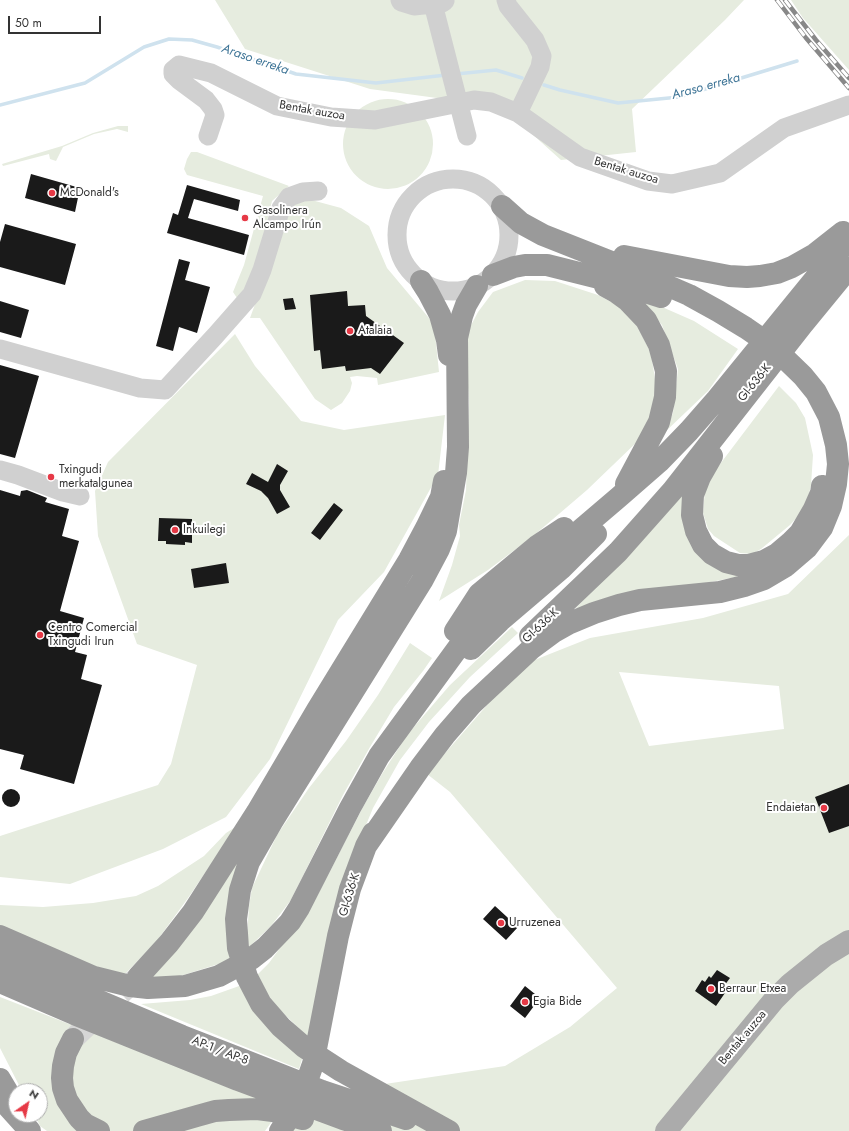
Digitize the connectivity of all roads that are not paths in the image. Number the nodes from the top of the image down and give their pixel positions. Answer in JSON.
{"nodes":[{"id":1,"x":400,"y":0,"type":"edge"},
{"id":2,"x":432,"y":0,"type":"edge"},
{"id":3,"x":446,"y":0,"type":"edge"},
{"id":4,"x":506,"y":0,"type":"edge"},
{"id":5,"x":849,"y":105,"type":"edge"},
{"id":6,"x":518,"y":113,"type":"junction"},
{"id":7,"x":208,"y":136,"type":"dead end"},
{"id":8,"x":467,"y":136,"type":"dead end"},
{"id":9,"x":318,"y":191,"type":"dead end"},
{"id":10,"x":502,"y":206,"type":"junction"},
{"id":11,"x":849,"y":228,"type":"edge"},
{"id":12,"x":849,"y":240,"type":"edge"},
{"id":13,"x":408,"y":245,"type":"joint"},
{"id":14,"x":568,"y":245,"type":"junction"},
{"id":15,"x":849,"y":268,"type":"edge"},
{"id":16,"x":575,"y":272,"type":"junction"},
{"id":17,"x":849,"y":278,"type":"edge"},
{"id":18,"x":421,"y":281,"type":"junction"},
{"id":19,"x":485,"y":281,"type":"junction"},
{"id":20,"x":746,"y":334,"type":"junction"},
{"id":21,"x":0,"y":349,"type":"edge"},
{"id":22,"x":793,"y":373,"type":"junction"},
{"id":23,"x":0,"y":470,"type":"edge"},
{"id":24,"x":80,"y":496,"type":"dead end"},
{"id":25,"x":619,"y":497,"type":"junction"},
{"id":26,"x":439,"y":676,"type":"junction"},
{"id":27,"x":366,"y":846,"type":"junction"},
{"id":28,"x":0,"y":936,"type":"edge"},
{"id":29,"x":849,"y":941,"type":"edge"},
{"id":30,"x":0,"y":959,"type":"edge"},
{"id":31,"x":138,"y":977,"type":"tunnel mouth"},
{"id":32,"x":0,"y":982,"type":"edge"},
{"id":33,"x":73,"y":1039,"type":"tunnel mouth"},
{"id":34,"x":0,"y":1078,"type":"edge"},
{"id":35,"x":0,"y":1086,"type":"edge"},
{"id":36,"x":0,"y":1092,"type":"edge"},
{"id":37,"x":8,"y":1092,"type":"edge"},
{"id":38,"x":0,"y":1098,"type":"edge"},
{"id":39,"x":8,"y":1098,"type":"edge"},
{"id":40,"x":8,"y":1102,"type":"edge"},
{"id":41,"x":0,"y":1103,"type":"edge"},
{"id":42,"x":671,"y":1125,"type":"edge"},
{"id":43,"x":31,"y":1131,"type":"edge"},
{"id":44,"x":99,"y":1131,"type":"edge"},
{"id":45,"x":144,"y":1131,"type":"edge"},
{"id":46,"x":280,"y":1131,"type":"edge"},
{"id":47,"x":339,"y":1131,"type":"edge"},
{"id":48,"x":381,"y":1131,"type":"edge"},
{"id":49,"x":445,"y":1131,"type":"edge"},
{"id":50,"x":449,"y":1131,"type":"edge"}],
"edges":[{"from":1,"to":3,"type":"street"},
{"from":2,"to":8,"type":"street"},
{"from":4,"to":6,"type":"street"},
{"from":5,"to":6,"type":"street","name":"Bentak auzoa"},
{"from":6,"to":7,"type":"street","name":"Bentak auzoa"},
{"from":9,"to":21,"type":"street"},
{"from":10,"to":14,"type":"highway"},
{"from":10,"to":18,"type":"street"},
{"from":10,"to":19,"type":"street"},
{"from":11,"to":14,"type":"highway"},
{"from":12,"to":25,"type":"highway","name":"GI-636-K"},
{"from":13,"to":13,"type":"street"},
{"from":14,"to":20,"type":"highway"},
{"from":15,"to":27,"type":"highway","name":"GI-636-K"},
{"from":16,"to":19,"type":"highway"},
{"from":16,"to":20,"type":"highway"},
{"from":16,"to":25,"type":"highway"},
{"from":17,"to":22,"type":"highway"},
{"from":18,"to":19,"type":"street"},
{"from":18,"to":31,"type":"highway"},
{"from":19,"to":50,"type":"highway"},
{"from":20,"to":22,"type":"highway"},
{"from":22,"to":27,"type":"highway"},
{"from":23,"to":24,"type":"street"},
{"from":25,"to":26,"type":"highway","name":"GI-636-K"},
{"from":25,"to":26,"type":"highway","name":"GI-636-K"},
{"from":26,"to":28,"type":"highway","name":"GI-636-K"},
{"from":27,"to":46,"type":"highway","name":"GI-636-K"},
{"from":29,"to":42,"type":"main road","name":"Bentak auzoa"},
{"from":30,"to":49,"type":"highway","name":"AP-1 / AP-8"},
{"from":32,"to":48,"type":"highway","name":"AP-1 / AP-8"},
{"from":33,"to":44,"type":"highway"},
{"from":34,"to":37,"type":"highway"},
{"from":35,"to":39,"type":"highway"},
{"from":36,"to":40,"type":"highway"},
{"from":38,"to":43,"type":"highway"},
{"from":41,"to":43,"type":"highway"},
{"from":45,"to":47,"type":"highway"}]}
